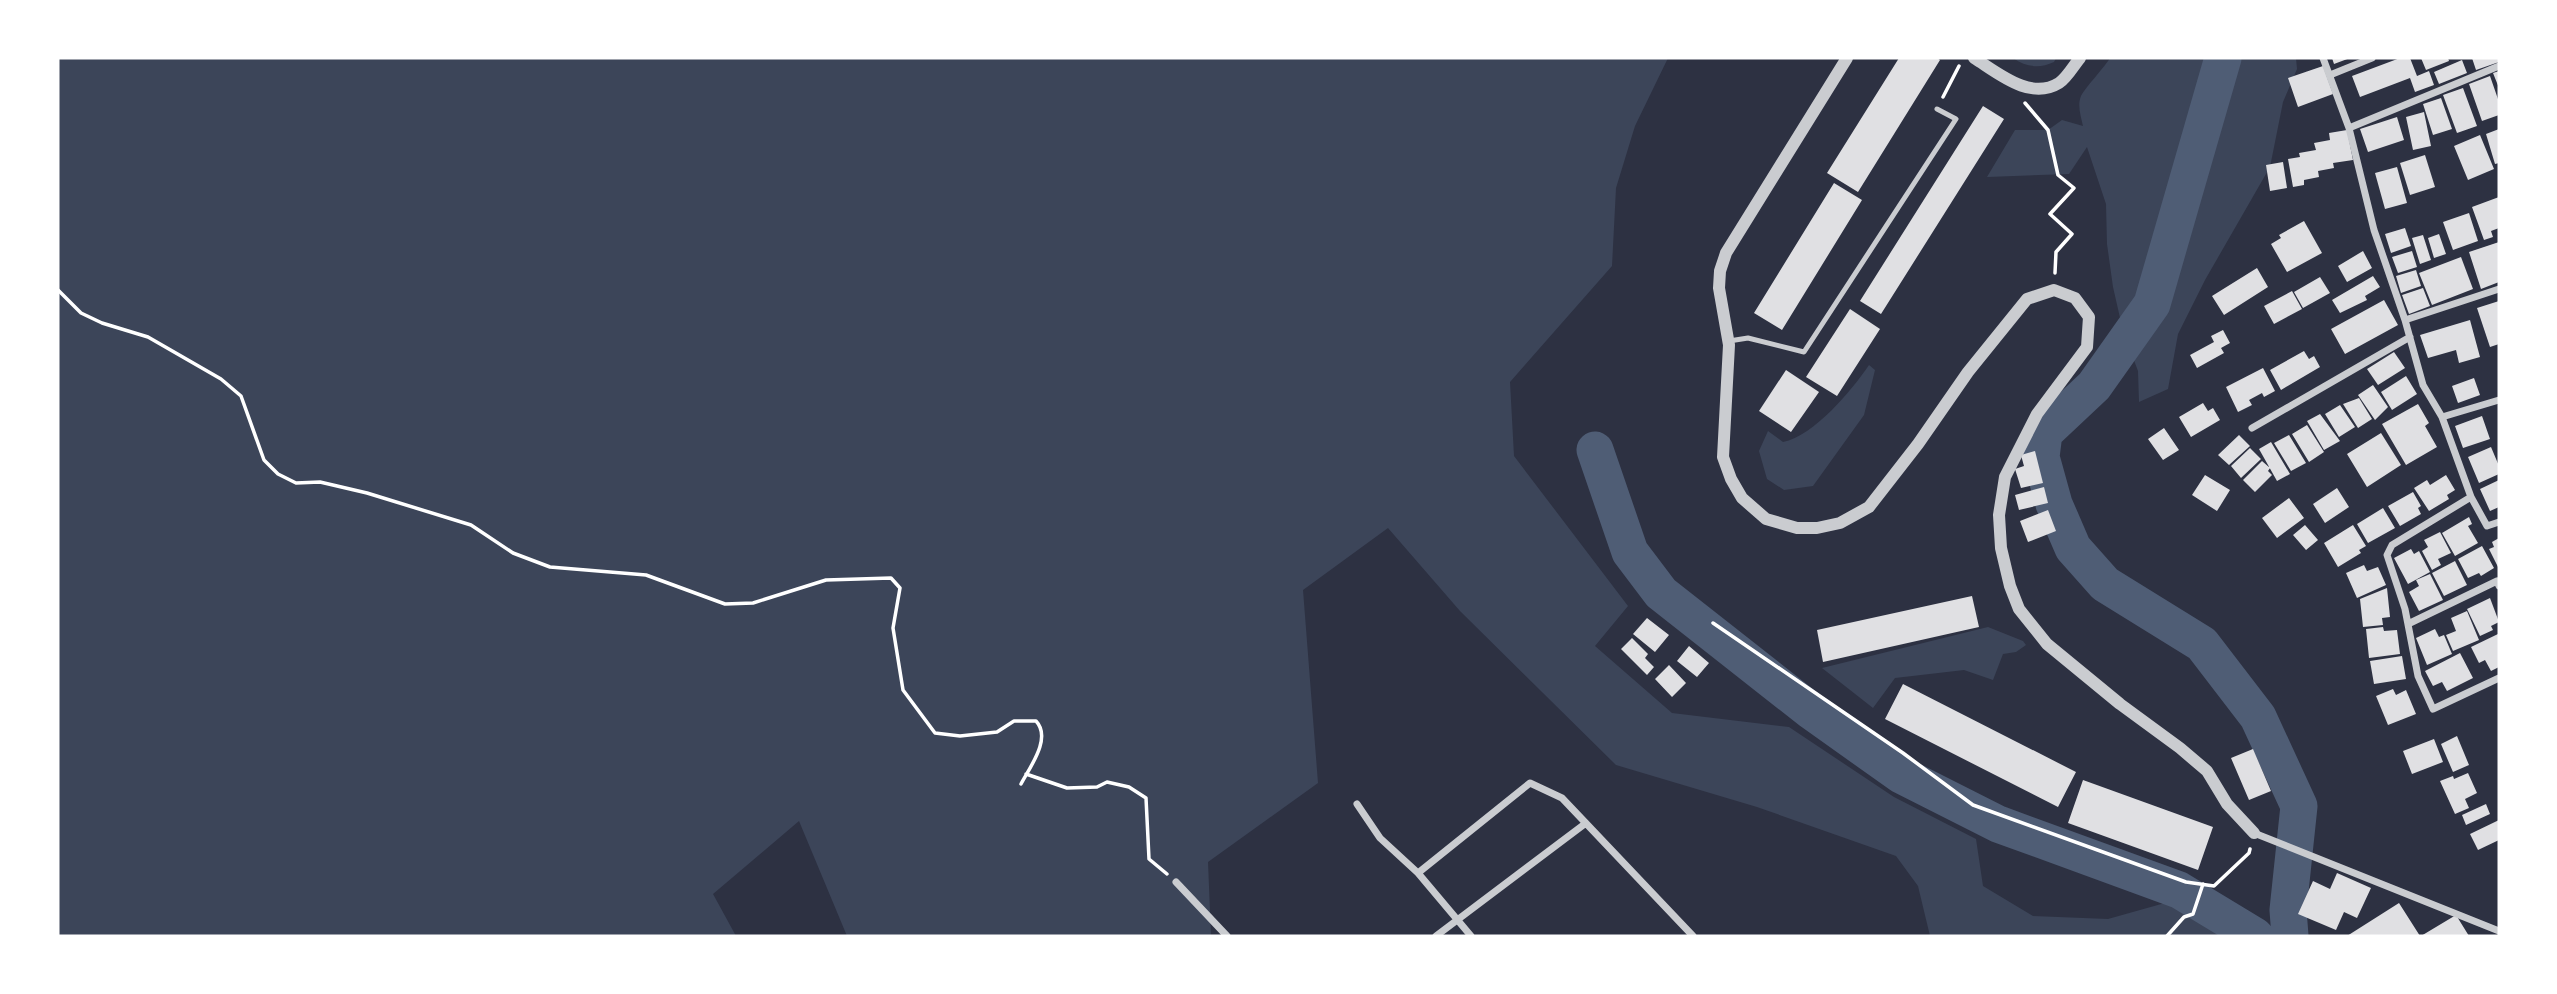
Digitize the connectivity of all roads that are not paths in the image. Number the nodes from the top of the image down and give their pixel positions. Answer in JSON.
{"nodes":[{"id":1,"x":1847,"y":58,"type":"edge"},
{"id":2,"x":1974,"y":58,"type":"edge"},
{"id":3,"x":2080,"y":58,"type":"edge"},
{"id":4,"x":2323,"y":58,"type":"edge"},
{"id":5,"x":2372,"y":58,"type":"edge"},
{"id":6,"x":2499,"y":66,"type":"edge"},
{"id":7,"x":2330,"y":75,"type":"junction"},
{"id":8,"x":1937,"y":108,"type":"road end"},
{"id":9,"x":2349,"y":128,"type":"junction"},
{"id":10,"x":2499,"y":289,"type":"edge"},
{"id":11,"x":2405,"y":320,"type":"junction"},
{"id":12,"x":2410,"y":337,"type":"junction"},
{"id":13,"x":1728,"y":341,"type":"junction"},
{"id":14,"x":2499,"y":400,"type":"edge"},
{"id":15,"x":2442,"y":417,"type":"junction"},
{"id":16,"x":2252,"y":428,"type":"dead end"},
{"id":17,"x":2471,"y":498,"type":"junction"},
{"id":18,"x":2499,"y":522,"type":"edge"},
{"id":19,"x":2499,"y":586,"type":"edge"},
{"id":20,"x":2408,"y":624,"type":"junction"},
{"id":21,"x":2499,"y":678,"type":"edge"},
{"id":22,"x":1357,"y":804,"type":"dead end"},
{"id":23,"x":1587,"y":823,"type":"junction"},
{"id":24,"x":2255,"y":833,"type":"joint"},
{"id":25,"x":1418,"y":873,"type":"junction"},
{"id":26,"x":1176,"y":882,"type":"road end"},
{"id":27,"x":1457,"y":919,"type":"junction"},
{"id":28,"x":2499,"y":931,"type":"edge"},
{"id":29,"x":1227,"y":936,"type":"edge"},
{"id":30,"x":1436,"y":936,"type":"edge"},
{"id":31,"x":1471,"y":936,"type":"edge"},
{"id":32,"x":1693,"y":936,"type":"edge"}],
"edges":[{"from":1,"to":13,"type":"street"},
{"from":2,"to":3,"type":"street"},
{"from":4,"to":7,"type":"street"},
{"from":5,"to":7,"type":"street"},
{"from":6,"to":9,"type":"street"},
{"from":7,"to":9,"type":"street"},
{"from":8,"to":13,"type":"lane"},
{"from":9,"to":11,"type":"street"},
{"from":10,"to":11,"type":"street"},
{"from":11,"to":12,"type":"street"},
{"from":12,"to":15,"type":"street"},
{"from":12,"to":16,"type":"street"},
{"from":13,"to":24,"type":"street"},
{"from":14,"to":15,"type":"street"},
{"from":15,"to":17,"type":"street"},
{"from":17,"to":18,"type":"street"},
{"from":17,"to":20,"type":"street"},
{"from":19,"to":20,"type":"street"},
{"from":20,"to":21,"type":"street"},
{"from":22,"to":25,"type":"street"},
{"from":23,"to":25,"type":"street"},
{"from":23,"to":27,"type":"street"},
{"from":23,"to":32,"type":"street"},
{"from":24,"to":28,"type":"street"},
{"from":25,"to":27,"type":"street"},
{"from":26,"to":29,"type":"street"},
{"from":27,"to":30,"type":"street"},
{"from":27,"to":31,"type":"street"}]}
